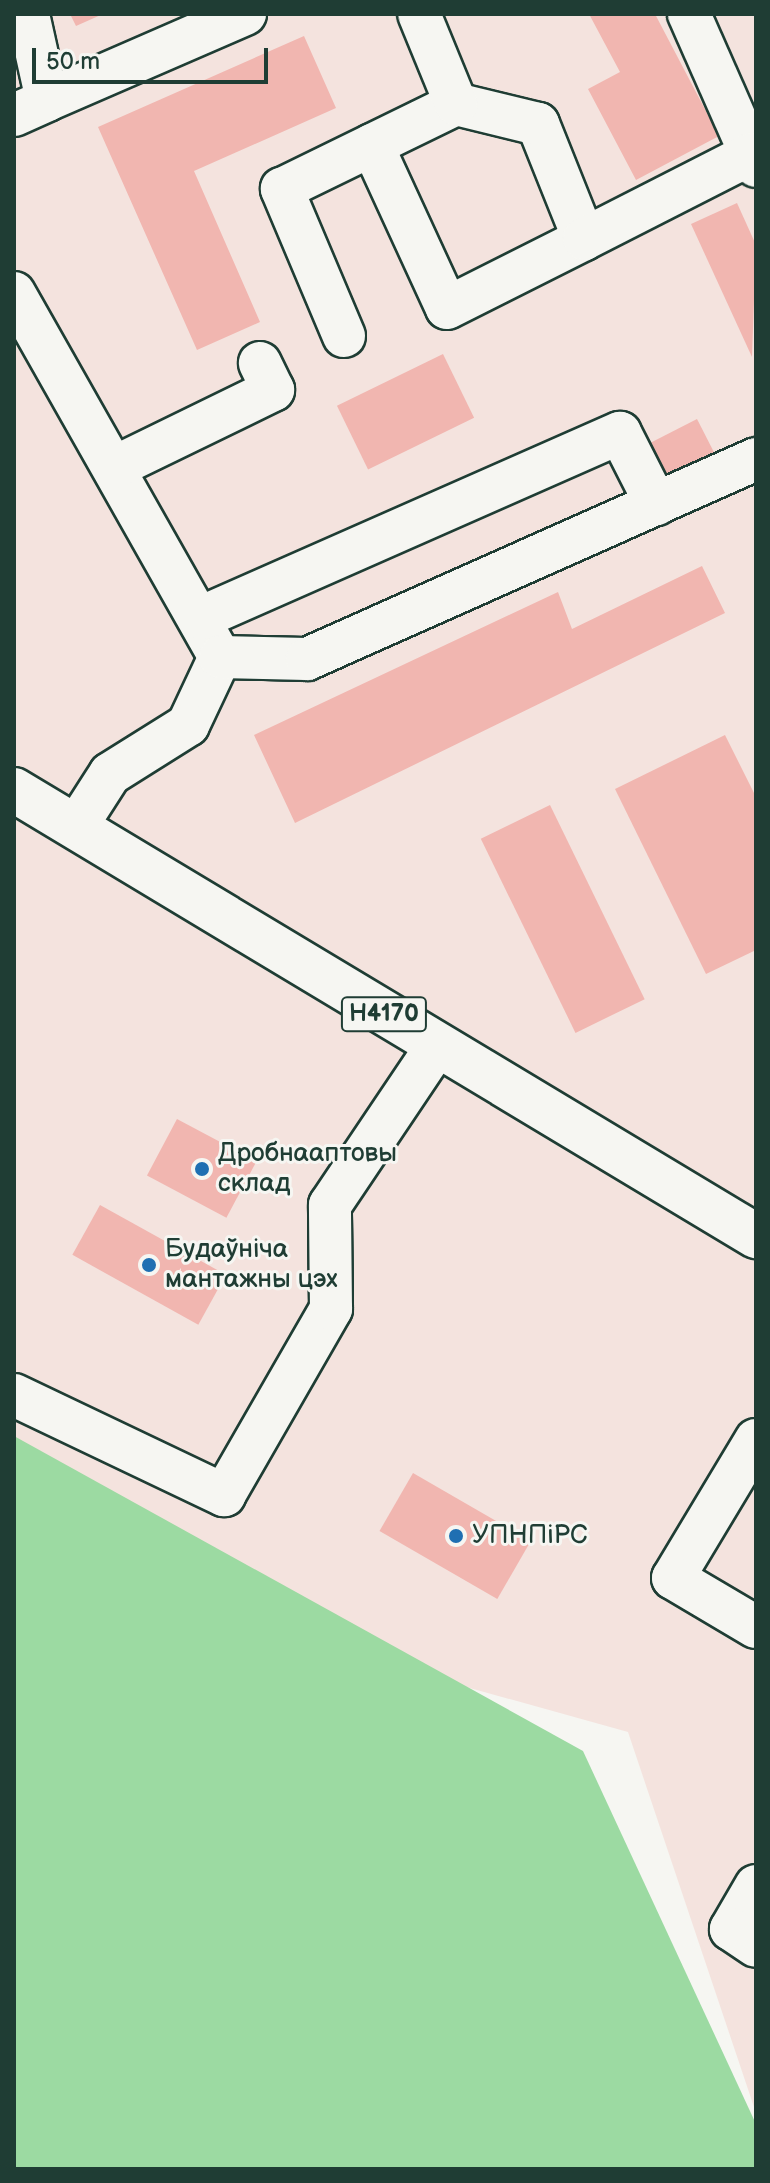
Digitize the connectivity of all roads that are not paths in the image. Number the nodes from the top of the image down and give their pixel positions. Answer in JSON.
{"nodes":[{"id":1,"x":28,"y":14,"type":"edge"},
{"id":2,"x":245,"y":14,"type":"edge"},
{"id":3,"x":419,"y":14,"type":"edge"},
{"id":4,"x":689,"y":14,"type":"edge"},
{"id":5,"x":456,"y":104,"type":"junction"},
{"id":6,"x":30,"y":108,"type":"edge"},
{"id":7,"x":372,"y":145,"type":"junction"},
{"id":8,"x":753,"y":160,"type":"edge"},
{"id":9,"x":584,"y":239,"type":"junction"},
{"id":10,"x":14,"y":293,"type":"edge"},
{"id":11,"x":344,"y":336,"type":"dead end"},
{"id":12,"x":260,"y":363,"type":"dead end"},
{"id":13,"x":756,"y":459,"type":"edge"},
{"id":14,"x":115,"y":467,"type":"junction"},
{"id":15,"x":656,"y":504,"type":"junction"},
{"id":16,"x":200,"y":618,"type":"junction"},
{"id":17,"x":220,"y":657,"type":"junction"},
{"id":18,"x":14,"y":790,"type":"edge"},
{"id":19,"x":76,"y":827,"type":"junction"},
{"id":20,"x":437,"y":1046,"type":"junction"},
{"id":21,"x":756,"y":1236,"type":"edge"},
{"id":22,"x":14,"y":1395,"type":"edge"},
{"id":23,"x":756,"y":1440,"type":"edge"},
{"id":24,"x":753,"y":1618,"type":"edge"},
{"id":25,"x":756,"y":1886,"type":"edge"},
{"id":26,"x":756,"y":1946,"type":"edge"}],
"edges":[{"from":1,"to":6,"type":"lane"},
{"from":2,"to":6,"type":"lane"},
{"from":3,"to":5,"type":"lane"},
{"from":4,"to":8,"type":"lane"},
{"from":5,"to":7,"type":"lane"},
{"from":5,"to":9,"type":"lane"},
{"from":7,"to":9,"type":"lane"},
{"from":7,"to":11,"type":"lane"},
{"from":8,"to":9,"type":"lane"},
{"from":10,"to":14,"type":"lane"},
{"from":12,"to":14,"type":"lane"},
{"from":13,"to":15,"type":"lane"},
{"from":14,"to":16,"type":"lane"},
{"from":15,"to":16,"type":"lane"},
{"from":15,"to":17,"type":"lane"},
{"from":16,"to":17,"type":"lane"},
{"from":17,"to":19,"type":"lane"},
{"from":18,"to":19,"type":"main road","number":"Н4170"},
{"from":19,"to":20,"type":"main road","number":"Н4170"},
{"from":20,"to":21,"type":"main road","number":"Н4170"},
{"from":20,"to":22,"type":"lane"},
{"from":23,"to":24,"type":"lane"},
{"from":25,"to":26,"type":"lane"}]}
